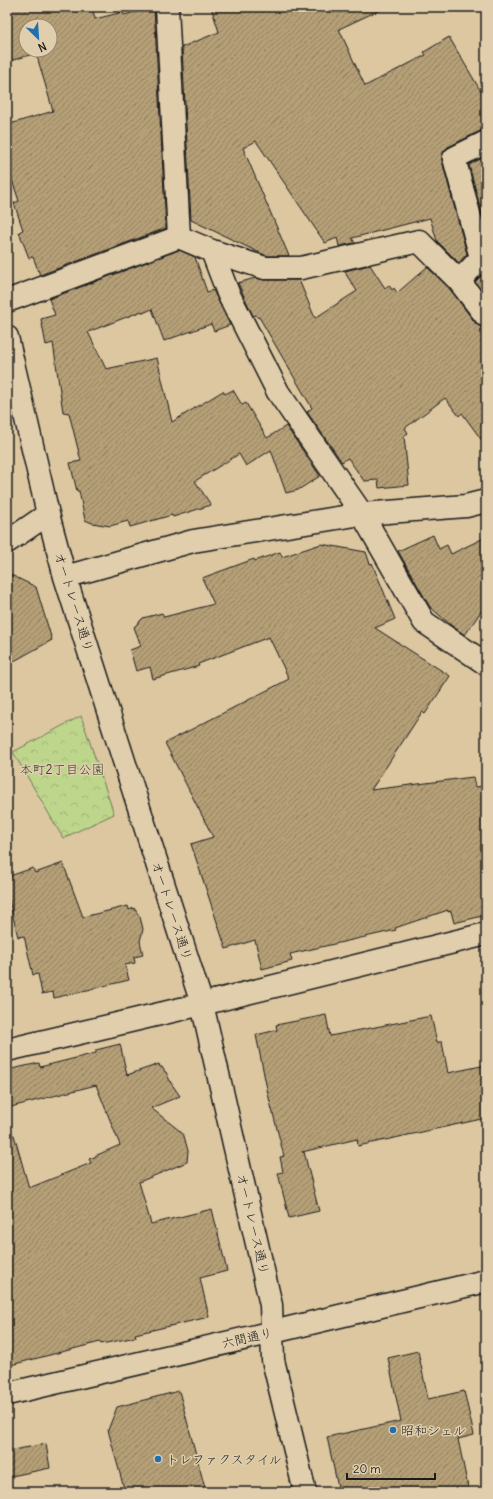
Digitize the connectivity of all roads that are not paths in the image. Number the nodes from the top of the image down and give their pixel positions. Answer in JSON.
{"nodes":[{"id":1,"x":167,"y":7,"type":"edge"},
{"id":2,"x":486,"y":142,"type":"edge"},
{"id":3,"x":179,"y":237,"type":"junction"},
{"id":4,"x":212,"y":251,"type":"junction"},
{"id":5,"x":459,"y":282,"type":"junction"},
{"id":6,"x":7,"y":301,"type":"edge"},
{"id":7,"x":486,"y":316,"type":"edge"},
{"id":8,"x":7,"y":337,"type":"edge"},
{"id":9,"x":486,"y":501,"type":"edge"},
{"id":10,"x":48,"y":514,"type":"junction"},
{"id":11,"x":362,"y":514,"type":"junction"},
{"id":12,"x":7,"y":542,"type":"edge"},
{"id":13,"x":65,"y":577,"type":"junction"},
{"id":14,"x":486,"y":664,"type":"edge"},
{"id":15,"x":486,"y":934,"type":"edge"},
{"id":16,"x":202,"y":1004,"type":"junction"},
{"id":17,"x":7,"y":1050,"type":"edge"},
{"id":18,"x":486,"y":1280,"type":"edge"},
{"id":19,"x":273,"y":1332,"type":"junction"},
{"id":20,"x":7,"y":1394,"type":"edge"},
{"id":21,"x":305,"y":1492,"type":"edge"}],
"edges":[{"from":1,"to":3,"type":"street"},
{"from":2,"to":5,"type":"street"},
{"from":3,"to":4,"type":"street"},
{"from":3,"to":6,"type":"street"},
{"from":4,"to":5,"type":"street"},
{"from":4,"to":11,"type":"street"},
{"from":5,"to":7,"type":"street"},
{"from":8,"to":10,"type":"street","name":"オートレース通り"},
{"from":9,"to":11,"type":"street"},
{"from":10,"to":12,"type":"street"},
{"from":10,"to":13,"type":"street","name":"オートレース通り"},
{"from":11,"to":13,"type":"street"},
{"from":11,"to":14,"type":"street"},
{"from":13,"to":16,"type":"street","name":"オートレース通り"},
{"from":15,"to":16,"type":"street"},
{"from":16,"to":17,"type":"street"},
{"from":16,"to":19,"type":"street","name":"オートレース通り"},
{"from":18,"to":19,"type":"street","name":"六間通り"},
{"from":19,"to":20,"type":"street","name":"六間通り"},
{"from":19,"to":21,"type":"street","name":"オートレース通り"}]}
